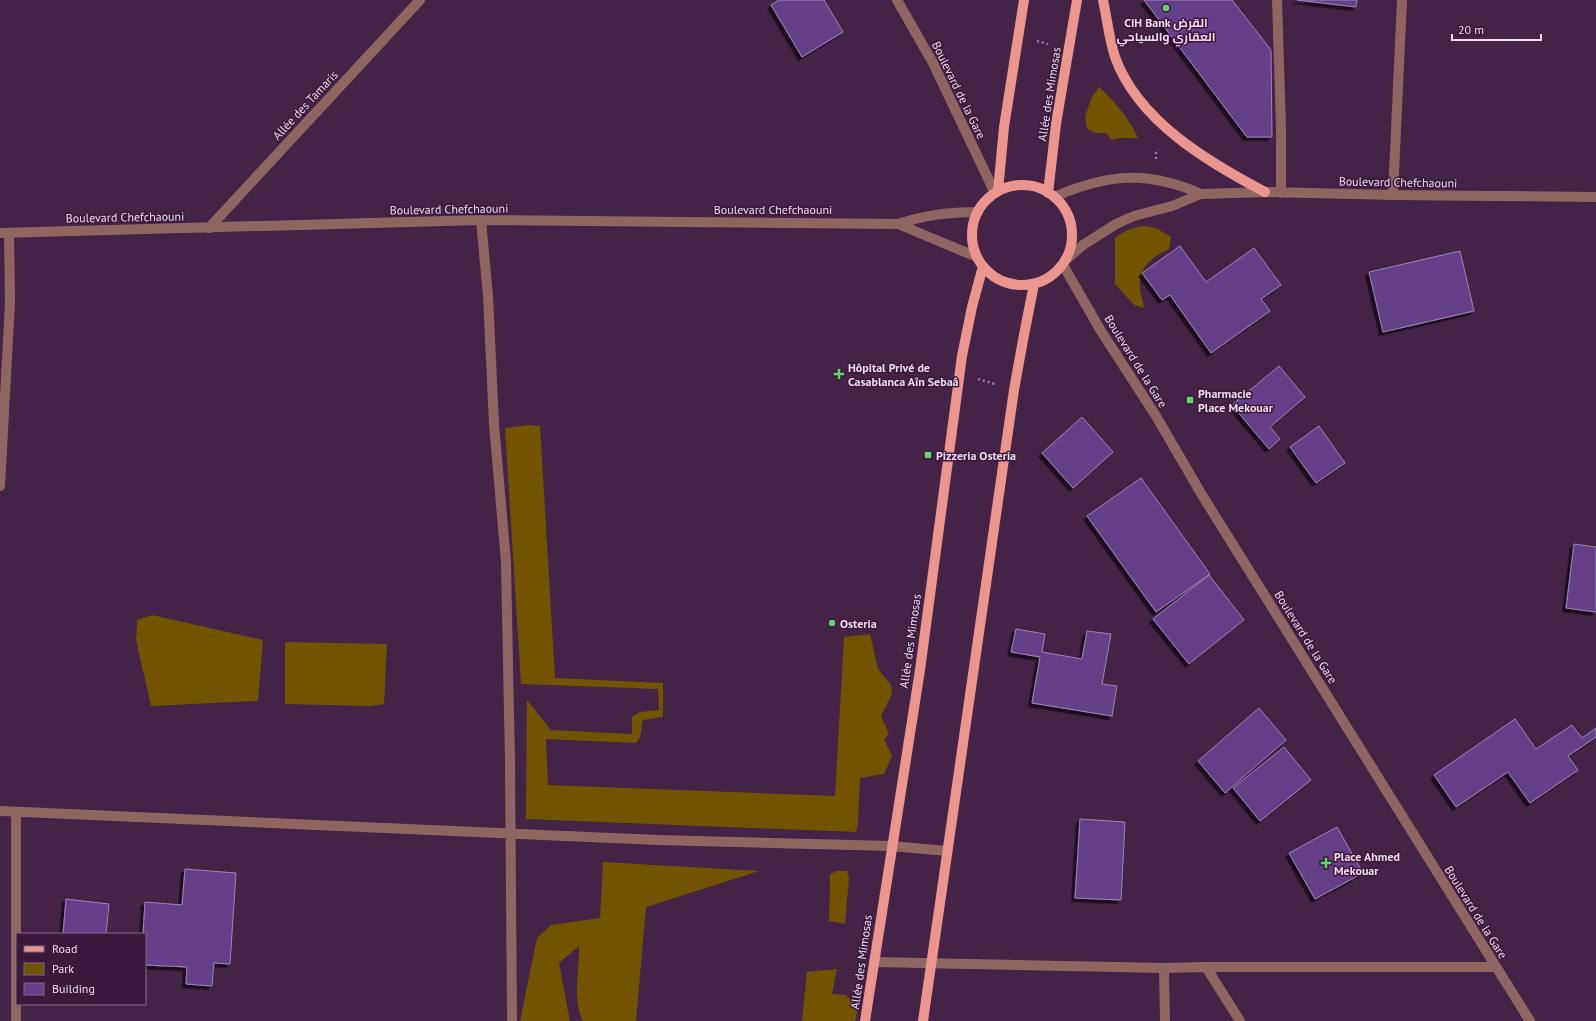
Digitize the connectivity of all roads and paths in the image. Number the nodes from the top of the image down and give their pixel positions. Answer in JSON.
{"nodes":[{"id":1,"x":420,"y":0,"type":"edge"},
{"id":2,"x":897,"y":0,"type":"edge"},
{"id":3,"x":1024,"y":0,"type":"edge"},
{"id":4,"x":1077,"y":0,"type":"edge"},
{"id":5,"x":1103,"y":0,"type":"edge"},
{"id":6,"x":1277,"y":0,"type":"edge"},
{"id":7,"x":1402,"y":0,"type":"edge"},
{"id":8,"x":996,"y":192,"type":"junction"},
{"id":9,"x":1265,"y":192,"type":"junction"},
{"id":10,"x":1281,"y":193,"type":"junction"},
{"id":11,"x":1200,"y":194,"type":"junction"},
{"id":12,"x":1051,"y":195,"type":"junction"},
{"id":13,"x":1393,"y":195,"type":"junction"},
{"id":14,"x":1596,"y":197,"type":"edge"},
{"id":15,"x":978,"y":212,"type":"junction"},
{"id":16,"x":481,"y":220,"type":"junction"},
{"id":17,"x":898,"y":224,"type":"junction"},
{"id":18,"x":209,"y":228,"type":"junction"},
{"id":19,"x":5,"y":233,"type":"edge"},
{"id":20,"x":977,"y":257,"type":"junction"},
{"id":21,"x":1065,"y":261,"type":"junction"},
{"id":22,"x":983,"y":266,"type":"junction"},
{"id":23,"x":1034,"y":284,"type":"junction"},
{"id":24,"x":959,"y":374,"type":"junction"},
{"id":25,"x":1014,"y":390,"type":"junction"},
{"id":26,"x":0,"y":486,"type":"edge"},
{"id":27,"x":0,"y":811,"type":"edge"},
{"id":28,"x":16,"y":812,"type":"junction"},
{"id":29,"x":510,"y":834,"type":"junction"},
{"id":30,"x":892,"y":846,"type":"junction"},
{"id":31,"x":947,"y":851,"type":"junction"},
{"id":32,"x":874,"y":962,"type":"junction"},
{"id":33,"x":931,"y":962,"type":"junction"},
{"id":34,"x":1206,"y":967,"type":"junction"},
{"id":35,"x":1495,"y":967,"type":"junction"},
{"id":36,"x":1164,"y":968,"type":"junction"},
{"id":37,"x":16,"y":1021,"type":"edge"},
{"id":38,"x":512,"y":1021,"type":"edge"},
{"id":39,"x":865,"y":1021,"type":"edge"},
{"id":40,"x":923,"y":1021,"type":"edge"},
{"id":41,"x":1166,"y":1021,"type":"edge"},
{"id":42,"x":1240,"y":1021,"type":"edge"},
{"id":43,"x":1530,"y":1021,"type":"edge"}],
"edges":[{"from":1,"to":18,"type":"street","name":"Allée des Tamaris"},
{"from":2,"to":8,"type":"street","name":"Boulevard de la Gare"},
{"from":3,"to":8,"type":"main road"},
{"from":4,"to":12,"type":"main road","name":"Allée des Mimosas"},
{"from":5,"to":9,"type":"main road"},
{"from":6,"to":10,"type":"street"},
{"from":7,"to":13,"type":"street"},
{"from":8,"to":12,"type":"main road"},
{"from":8,"to":15,"type":"main road"},
{"from":9,"to":10,"type":"street","name":"Boulevard Chefchaouni"},
{"from":9,"to":11,"type":"street","name":"Boulevard Chefchaouni"},
{"from":10,"to":13,"type":"street","name":"Boulevard Chefchaouni"},
{"from":11,"to":12,"type":"street","name":"Boulevard Chefchaouni"},
{"from":11,"to":21,"type":"street","name":"Boulevard Chefchaouni"},
{"from":12,"to":21,"type":"main road"},
{"from":13,"to":14,"type":"street","name":"Boulevard Chefchaouni"},
{"from":15,"to":17,"type":"street","name":"Boulevard Chefchaouni"},
{"from":15,"to":20,"type":"main road"},
{"from":16,"to":17,"type":"street","name":"Boulevard Chefchaouni"},
{"from":16,"to":18,"type":"street","name":"Boulevard Chefchaouni"},
{"from":16,"to":29,"type":"street"},
{"from":17,"to":20,"type":"street","name":"Boulevard Chefchaouni"},
{"from":18,"to":19,"type":"street","name":"Boulevard Chefchaouni"},
{"from":19,"to":26,"type":"street"},
{"from":20,"to":22,"type":"main road"},
{"from":21,"to":23,"type":"main road"},
{"from":21,"to":35,"type":"street","name":"Boulevard de la Gare"},
{"from":22,"to":23,"type":"main road"},
{"from":22,"to":24,"type":"main road","name":"Allée des Mimosas"},
{"from":23,"to":25,"type":"main road"},
{"from":24,"to":25,"type":"path"},
{"from":24,"to":30,"type":"main road","name":"Allée des Mimosas"},
{"from":25,"to":31,"type":"main road"},
{"from":27,"to":28,"type":"street"},
{"from":28,"to":29,"type":"street"},
{"from":28,"to":37,"type":"street"},
{"from":29,"to":30,"type":"street"},
{"from":29,"to":38,"type":"street"},
{"from":30,"to":31,"type":"street"},
{"from":30,"to":32,"type":"main road","name":"Allée des Mimosas"},
{"from":31,"to":33,"type":"main road"},
{"from":32,"to":33,"type":"street"},
{"from":32,"to":39,"type":"main road","name":"Allée des Mimosas"},
{"from":33,"to":36,"type":"street"},
{"from":33,"to":40,"type":"main road"},
{"from":34,"to":35,"type":"street"},
{"from":34,"to":36,"type":"street"},
{"from":34,"to":42,"type":"street"},
{"from":35,"to":43,"type":"street","name":"Boulevard de la Gare"},
{"from":36,"to":41,"type":"street"}]}
